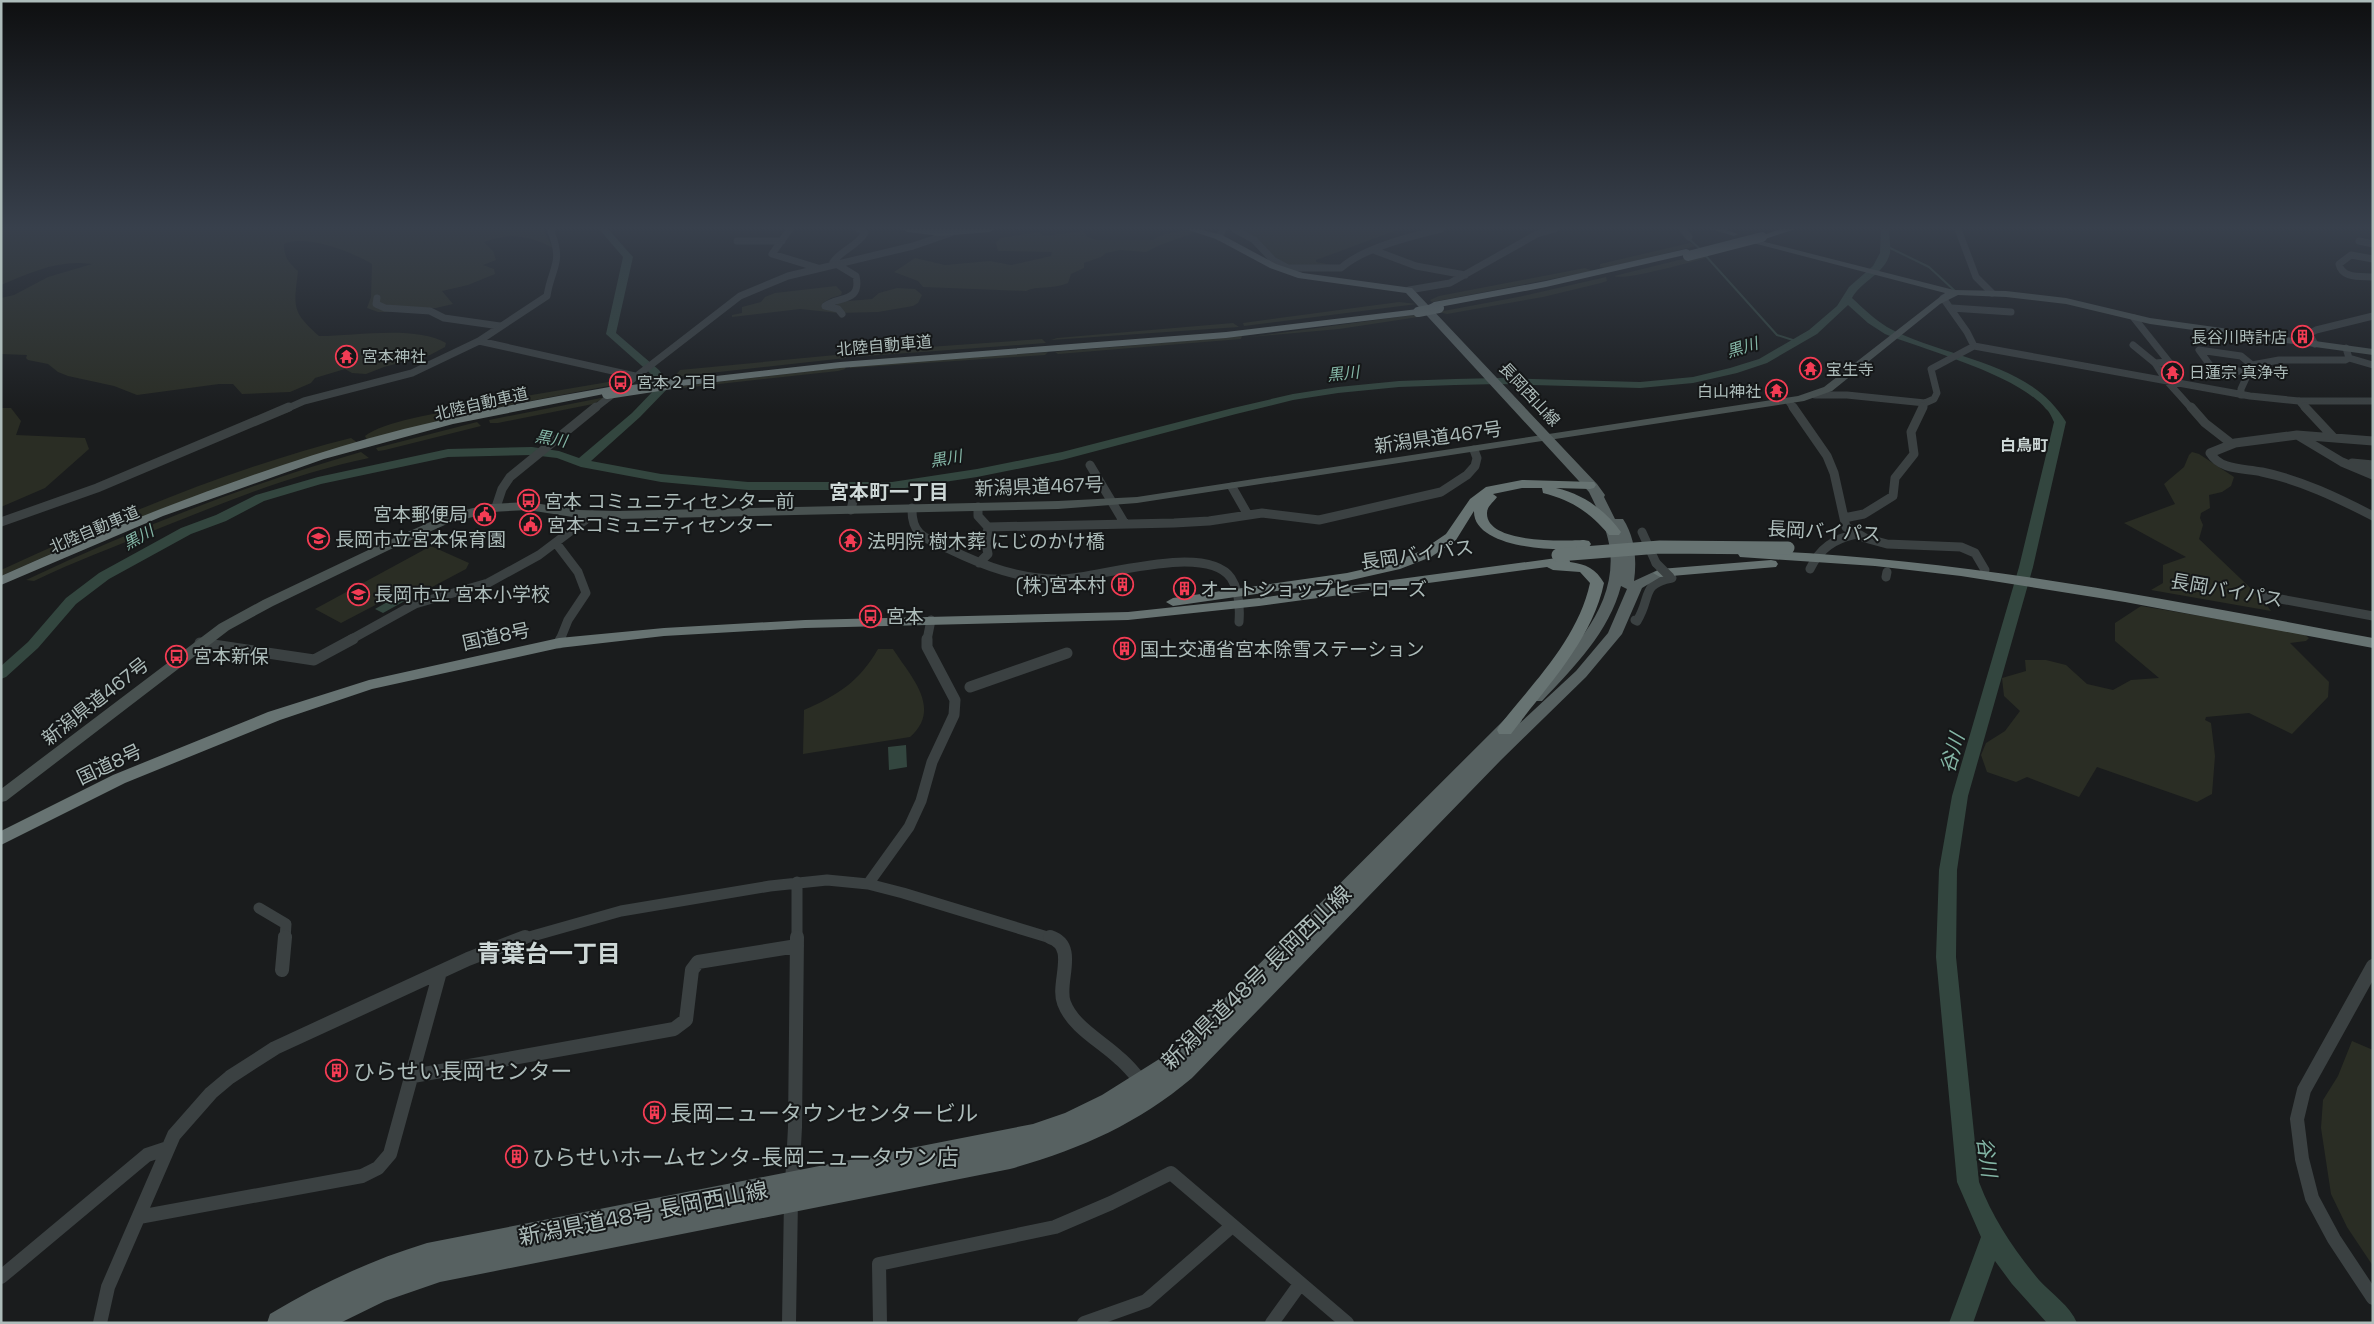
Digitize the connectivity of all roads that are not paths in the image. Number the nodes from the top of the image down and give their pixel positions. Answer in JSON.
{"nodes":[{"id":1,"x":547,"y":291,"type":"edge"},
{"id":2,"x":753,"y":291,"type":"edge"},
{"id":3,"x":855,"y":291,"type":"edge"},
{"id":4,"x":1410,"y":291,"type":"edge"},
{"id":5,"x":1519,"y":291,"type":"edge"},
{"id":6,"x":1946,"y":291,"type":"edge"},
{"id":7,"x":1990,"y":291,"type":"edge"},
{"id":8,"x":1954,"y":293,"type":"junction"},
{"id":9,"x":1992,"y":293,"type":"junction"},
{"id":10,"x":377,"y":298,"type":"dead end"},
{"id":11,"x":1943,"y":298,"type":"junction"},
{"id":12,"x":1952,"y":308,"type":"junction"},
{"id":13,"x":2011,"y":312,"type":"dead end"},
{"id":14,"x":842,"y":314,"type":"dead end"},
{"id":15,"x":2373,"y":316,"type":"edge"},
{"id":16,"x":2134,"y":318,"type":"junction"},
{"id":17,"x":2364,"y":321,"type":"junction"},
{"id":18,"x":2373,"y":323,"type":"edge"},
{"id":19,"x":500,"y":326,"type":"junction"},
{"id":20,"x":479,"y":341,"type":"junction"},
{"id":21,"x":2315,"y":344,"type":"junction"},
{"id":22,"x":2133,"y":345,"type":"dead end"},
{"id":23,"x":1974,"y":346,"type":"junction"},
{"id":24,"x":2346,"y":348,"type":"junction"},
{"id":25,"x":2373,"y":352,"type":"edge"},
{"id":26,"x":2350,"y":358,"type":"junction"},
{"id":27,"x":2155,"y":363,"type":"junction"},
{"id":28,"x":2373,"y":365,"type":"edge"},
{"id":29,"x":2249,"y":369,"type":"junction"},
{"id":30,"x":635,"y":376,"type":"junction"},
{"id":31,"x":2169,"y":383,"type":"junction"},
{"id":32,"x":611,"y":391,"type":"junction"},
{"id":33,"x":1815,"y":395,"type":"junction"},
{"id":34,"x":2241,"y":395,"type":"junction"},
{"id":35,"x":2299,"y":401,"type":"junction"},
{"id":36,"x":2373,"y":401,"type":"edge"},
{"id":37,"x":1789,"y":402,"type":"junction"},
{"id":38,"x":1925,"y":403,"type":"junction"},
{"id":39,"x":2297,"y":435,"type":"junction"},
{"id":40,"x":2334,"y":438,"type":"junction"},
{"id":41,"x":1549,"y":439,"type":"junction"},
{"id":42,"x":2373,"y":441,"type":"edge"},
{"id":43,"x":2232,"y":444,"type":"junction"},
{"id":44,"x":1474,"y":450,"type":"junction"},
{"id":45,"x":2342,"y":462,"type":"junction"},
{"id":46,"x":1090,"y":465,"type":"dead end"},
{"id":47,"x":2373,"y":465,"type":"edge"},
{"id":48,"x":2373,"y":475,"type":"edge"},
{"id":49,"x":1591,"y":486,"type":"junction"},
{"id":50,"x":1232,"y":487,"type":"junction"},
{"id":51,"x":854,"y":496,"type":"dead end"},
{"id":52,"x":1114,"y":502,"type":"junction"},
{"id":53,"x":496,"y":507,"type":"junction"},
{"id":54,"x":978,"y":507,"type":"junction"},
{"id":55,"x":912,"y":508,"type":"junction"},
{"id":56,"x":851,"y":510,"type":"junction"},
{"id":57,"x":592,"y":515,"type":"junction"},
{"id":58,"x":1248,"y":515,"type":"junction"},
{"id":59,"x":2373,"y":516,"type":"edge"},
{"id":60,"x":1844,"y":518,"type":"junction"},
{"id":61,"x":1,"y":522,"type":"edge"},
{"id":62,"x":1125,"y":524,"type":"junction"},
{"id":63,"x":988,"y":526,"type":"junction"},
{"id":64,"x":1614,"y":532,"type":"junction"},
{"id":65,"x":1642,"y":532,"type":"dead end"},
{"id":66,"x":1856,"y":534,"type":"junction"},
{"id":67,"x":556,"y":543,"type":"junction"},
{"id":68,"x":1788,"y":548,"type":"junction"},
{"id":69,"x":1561,"y":558,"type":"junction"},
{"id":70,"x":1622,"y":558,"type":"junction"},
{"id":71,"x":1815,"y":559,"type":"junction"},
{"id":72,"x":979,"y":563,"type":"junction"},
{"id":73,"x":1985,"y":569,"type":"junction"},
{"id":74,"x":1662,"y":571,"type":"junction"},
{"id":75,"x":2001,"y":573,"type":"junction"},
{"id":76,"x":2039,"y":580,"type":"junction"},
{"id":77,"x":1,"y":581,"type":"edge"},
{"id":78,"x":1,"y":588,"type":"edge"},
{"id":79,"x":2264,"y":596,"type":"dead end"},
{"id":80,"x":1237,"y":598,"type":"junction"},
{"id":81,"x":1276,"y":599,"type":"junction"},
{"id":82,"x":2373,"y":616,"type":"edge"},
{"id":83,"x":1032,"y":617,"type":"junction"},
{"id":84,"x":939,"y":619,"type":"junction"},
{"id":85,"x":1635,"y":620,"type":"dead end"},
{"id":86,"x":1238,"y":622,"type":"dead end"},
{"id":87,"x":2373,"y":636,"type":"edge"},
{"id":88,"x":200,"y":643,"type":"junction"},
{"id":89,"x":559,"y":643,"type":"junction"},
{"id":90,"x":2373,"y":643,"type":"edge"},
{"id":91,"x":1068,"y":653,"type":"dead end"},
{"id":92,"x":970,"y":687,"type":"dead end"},
{"id":93,"x":1529,"y":722,"type":"junction"},
{"id":94,"x":1505,"y":730,"type":"junction"},
{"id":95,"x":1,"y":797,"type":"edge"},
{"id":96,"x":1,"y":839,"type":"edge"},
{"id":97,"x":797,"y":882,"type":"junction"},
{"id":98,"x":868,"y":884,"type":"junction"},
{"id":99,"x":259,"y":908,"type":"dead end"},
{"id":100,"x":797,"y":946,"type":"junction"},
{"id":101,"x":2373,"y":966,"type":"edge"},
{"id":102,"x":282,"y":970,"type":"dead end"},
{"id":103,"x":440,"y":972,"type":"junction"},
{"id":104,"x":413,"y":1076,"type":"junction"},
{"id":105,"x":1143,"y":1083,"type":"junction"},
{"id":106,"x":168,"y":1148,"type":"junction"},
{"id":107,"x":792,"y":1193,"type":"junction"},
{"id":108,"x":139,"y":1217,"type":"junction"},
{"id":109,"x":1232,"y":1226,"type":"junction"},
{"id":110,"x":1,"y":1277,"type":"edge"},
{"id":111,"x":1300,"y":1284,"type":"junction"},
{"id":112,"x":2373,"y":1298,"type":"edge"},
{"id":113,"x":100,"y":1323,"type":"edge"},
{"id":114,"x":278,"y":1323,"type":"edge"},
{"id":115,"x":313,"y":1323,"type":"edge"},
{"id":116,"x":789,"y":1323,"type":"edge"},
{"id":117,"x":880,"y":1323,"type":"edge"},
{"id":118,"x":1084,"y":1323,"type":"edge"},
{"id":119,"x":1272,"y":1323,"type":"edge"},
{"id":120,"x":1347,"y":1323,"type":"edge"}],
"edges":[{"from":1,"to":19,"type":"street"},
{"from":2,"to":30,"type":"street"},
{"from":3,"to":14,"type":"street"},
{"from":4,"to":41,"type":"main road","name":"長岡西山線"},
{"from":5,"to":32,"type":"highway","name":"北陸自動車道","bridge":true},
{"from":6,"to":8,"type":"main road"},
{"from":7,"to":9,"type":"street"},
{"from":8,"to":9,"type":"main road"},
{"from":8,"to":11,"type":"main road","name":"新潟県道467号"},
{"from":9,"to":16,"type":"main road"},
{"from":10,"to":19,"type":"street"},
{"from":11,"to":12,"type":"street"},
{"from":11,"to":33,"type":"main road","name":"新潟県道467号"},
{"from":12,"to":13,"type":"street"},
{"from":12,"to":23,"type":"street"},
{"from":15,"to":17,"type":"street"},
{"from":16,"to":21,"type":"main road"},
{"from":16,"to":27,"type":"street"},
{"from":17,"to":18,"type":"street"},
{"from":17,"to":21,"type":"street"},
{"from":19,"to":20,"type":"street"},
{"from":20,"to":30,"type":"street"},
{"from":20,"to":61,"type":"street"},
{"from":21,"to":24,"type":"main road"},
{"from":22,"to":27,"type":"street"},
{"from":23,"to":31,"type":"street"},
{"from":23,"to":38,"type":"street"},
{"from":24,"to":25,"type":"main road"},
{"from":24,"to":26,"type":"street"},
{"from":26,"to":28,"type":"street"},
{"from":26,"to":29,"type":"street"},
{"from":27,"to":31,"type":"street"},
{"from":29,"to":29,"type":"street"},
{"from":29,"to":34,"type":"street"},
{"from":30,"to":53,"type":"street"},
{"from":31,"to":34,"type":"street"},
{"from":31,"to":43,"type":"street"},
{"from":32,"to":77,"type":"highway","name":"北陸自動車道"},
{"from":32,"to":78,"type":"highway","name":"北陸自動車道"},
{"from":33,"to":37,"type":"main road","name":"新潟県道467号"},
{"from":33,"to":38,"type":"street"},
{"from":34,"to":35,"type":"street"},
{"from":35,"to":36,"type":"street"},
{"from":35,"to":40,"type":"street"},
{"from":37,"to":41,"type":"main road","name":"新潟県道467号"},
{"from":37,"to":60,"type":"street"},
{"from":38,"to":60,"type":"street"},
{"from":39,"to":40,"type":"street"},
{"from":39,"to":43,"type":"street"},
{"from":39,"to":45,"type":"street"},
{"from":40,"to":42,"type":"street"},
{"from":41,"to":44,"type":"main road","name":"新潟県道467号"},
{"from":41,"to":49,"type":"main road","name":"長岡西山線"},
{"from":43,"to":59,"type":"street"},
{"from":44,"to":50,"type":"main road","name":"新潟県道467号"},
{"from":44,"to":58,"type":"street"},
{"from":45,"to":47,"type":"street"},
{"from":45,"to":48,"type":"street"},
{"from":46,"to":52,"type":"street"},
{"from":49,"to":64,"type":"main road","name":"新潟県道48号 長岡西山線"},
{"from":49,"to":70,"type":"main road","name":"長岡西山線"},
{"from":49,"to":80,"type":"highway"},
{"from":50,"to":52,"type":"main road","name":"新潟県道467号"},
{"from":50,"to":58,"type":"street"},
{"from":51,"to":56,"type":"street"},
{"from":52,"to":54,"type":"main road","name":"新潟県道467号"},
{"from":52,"to":62,"type":"street"},
{"from":53,"to":57,"type":"main road","name":"新潟県道467号"},
{"from":53,"to":88,"type":"main road","name":"新潟県道467号"},
{"from":54,"to":55,"type":"main road","name":"新潟県道467号"},
{"from":54,"to":63,"type":"street"},
{"from":55,"to":56,"type":"main road","name":"新潟県道467号"},
{"from":55,"to":72,"type":"street"},
{"from":56,"to":57,"type":"main road","name":"新潟県道467号"},
{"from":57,"to":67,"type":"street"},
{"from":58,"to":62,"type":"street"},
{"from":60,"to":66,"type":"street"},
{"from":62,"to":63,"type":"street"},
{"from":63,"to":72,"type":"street"},
{"from":64,"to":68,"type":"highway","bridge":true},
{"from":64,"to":70,"type":"main road","name":"新潟県道48号 長岡西山線"},
{"from":65,"to":74,"type":"street"},
{"from":66,"to":71,"type":"street"},
{"from":66,"to":73,"type":"street"},
{"from":67,"to":88,"type":"street"},
{"from":67,"to":89,"type":"street"},
{"from":68,"to":69,"type":"highway","name":"長岡バイパス","bridge":true},
{"from":68,"to":71,"type":"highway","name":"長岡バイパス"},
{"from":69,"to":71,"type":"highway","name":"長岡バイパス"},
{"from":69,"to":80,"type":"highway","name":"長岡バイパス"},
{"from":69,"to":81,"type":"highway","name":"長岡バイパス"},
{"from":70,"to":74,"type":"main road"},
{"from":70,"to":93,"type":"main road","name":"長岡西山線"},
{"from":70,"to":94,"type":"main road","name":"新潟県道48号 長岡西山線"},
{"from":71,"to":73,"type":"highway","name":"長岡バイパス"},
{"from":71,"to":74,"type":"highway"},
{"from":71,"to":75,"type":"highway","name":"長岡バイパス"},
{"from":72,"to":80,"type":"street"},
{"from":73,"to":75,"type":"highway","name":"長岡バイパス"},
{"from":74,"to":85,"type":"street"},
{"from":74,"to":93,"type":"main road","name":"新潟県道48号 長岡西山線"},
{"from":75,"to":76,"type":"highway","name":"長岡バイパス"},
{"from":76,"to":87,"type":"highway","name":"長岡バイパス"},
{"from":76,"to":90,"type":"highway","name":"長岡バイパス"},
{"from":79,"to":82,"type":"street"},
{"from":80,"to":81,"type":"highway","name":"長岡バイパス"},
{"from":80,"to":83,"type":"highway","name":"長岡バイパス"},
{"from":80,"to":83,"type":"highway","name":"長岡バイパス"},
{"from":80,"to":86,"type":"street"},
{"from":81,"to":94,"type":"highway"},
{"from":83,"to":84,"type":"highway","name":"国道8号"},
{"from":84,"to":89,"type":"highway","name":"国道8号"},
{"from":84,"to":98,"type":"street"},
{"from":88,"to":95,"type":"main road","name":"新潟県道467号"},
{"from":89,"to":96,"type":"highway","name":"国道8号"},
{"from":91,"to":92,"type":"street"},
{"from":93,"to":107,"type":"main road","name":"新潟県道48号 長岡西山線"},
{"from":94,"to":105,"type":"main road","name":"新潟県道48号 長岡西山線"},
{"from":97,"to":98,"type":"street"},
{"from":97,"to":100,"type":"street"},
{"from":97,"to":103,"type":"street"},
{"from":98,"to":105,"type":"street"},
{"from":99,"to":102,"type":"street"},
{"from":100,"to":104,"type":"street"},
{"from":100,"to":107,"type":"street"},
{"from":101,"to":112,"type":"street"},
{"from":103,"to":104,"type":"street"},
{"from":103,"to":106,"type":"street"},
{"from":104,"to":108,"type":"street"},
{"from":105,"to":107,"type":"main road","name":"新潟県道48号 長岡西山線"},
{"from":106,"to":108,"type":"street"},
{"from":106,"to":110,"type":"street"},
{"from":107,"to":114,"type":"main road","name":"新潟県道48号 長岡西山線"},
{"from":107,"to":115,"type":"main road","name":"新潟県道48号 長岡西山線"},
{"from":107,"to":116,"type":"street"},
{"from":108,"to":113,"type":"street"},
{"from":109,"to":111,"type":"street"},
{"from":109,"to":117,"type":"street"},
{"from":109,"to":118,"type":"street"},
{"from":111,"to":119,"type":"street"},
{"from":111,"to":120,"type":"street"}]}
